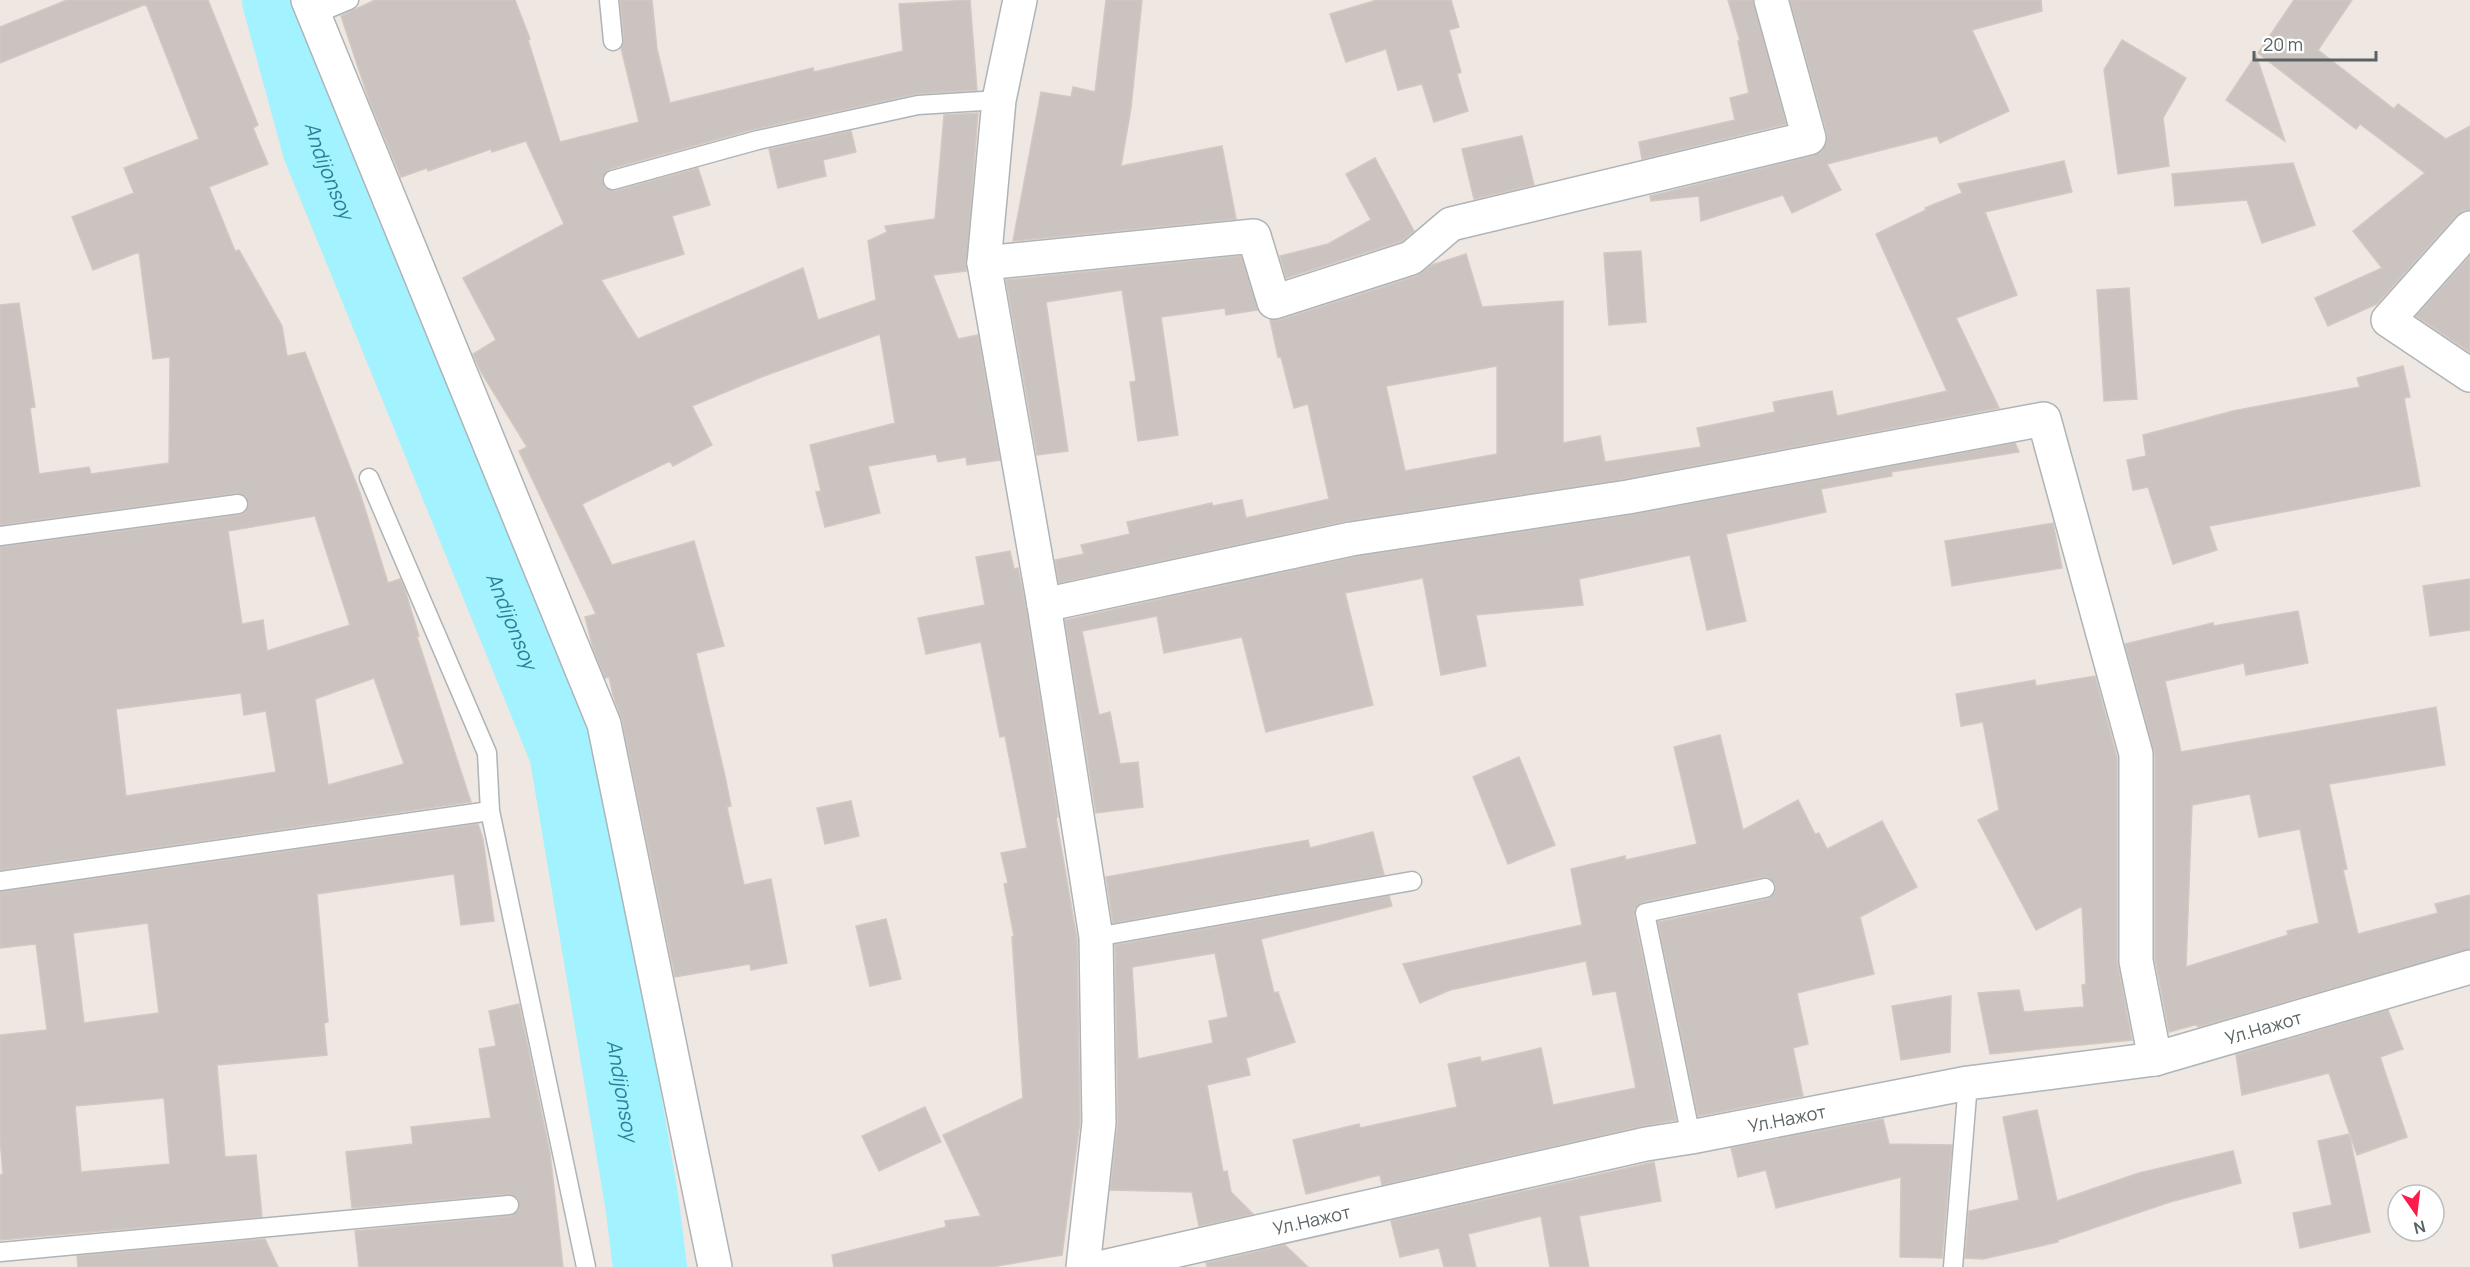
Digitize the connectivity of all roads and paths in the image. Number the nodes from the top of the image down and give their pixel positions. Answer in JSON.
{"nodes":[{"id":1,"x":349,"y":0,"type":"edge"},
{"id":2,"x":609,"y":0,"type":"edge"},
{"id":3,"x":1020,"y":0,"type":"edge"},
{"id":4,"x":1771,"y":0,"type":"edge"},
{"id":5,"x":311,"y":7,"type":"edge"},
{"id":6,"x":613,"y":41,"type":"dead end"},
{"id":7,"x":999,"y":100,"type":"junction"},
{"id":8,"x":613,"y":180,"type":"dead end"},
{"id":9,"x":2470,"y":228,"type":"edge"},
{"id":10,"x":984,"y":263,"type":"junction"},
{"id":11,"x":2470,"y":375,"type":"edge"},
{"id":12,"x":369,"y":478,"type":"dead end"},
{"id":13,"x":238,"y":504,"type":"dead end"},
{"id":14,"x":0,"y":536,"type":"edge"},
{"id":15,"x":1044,"y":605,"type":"junction"},
{"id":16,"x":490,"y":811,"type":"junction"},
{"id":17,"x":0,"y":881,"type":"edge"},
{"id":18,"x":1412,"y":881,"type":"dead end"},
{"id":19,"x":1765,"y":888,"type":"dead end"},
{"id":20,"x":1096,"y":937,"type":"junction"},
{"id":21,"x":2470,"y":967,"type":"edge"},
{"id":22,"x":2155,"y":1059,"type":"junction"},
{"id":23,"x":1968,"y":1083,"type":"junction"},
{"id":24,"x":1691,"y":1137,"type":"junction"},
{"id":25,"x":509,"y":1205,"type":"dead end"},
{"id":26,"x":0,"y":1252,"type":"edge"},
{"id":27,"x":586,"y":1267,"type":"edge"},
{"id":28,"x":715,"y":1267,"type":"edge"},
{"id":29,"x":1083,"y":1267,"type":"edge"},
{"id":30,"x":1103,"y":1267,"type":"edge"},
{"id":31,"x":1953,"y":1267,"type":"edge"}],
"edges":[{"from":1,"to":5,"type":"lane"},
{"from":2,"to":6,"type":"lane"},
{"from":3,"to":7,"type":"street"},
{"from":4,"to":10,"type":"street"},
{"from":5,"to":28,"type":"street"},
{"from":7,"to":8,"type":"lane"},
{"from":7,"to":10,"type":"street"},
{"from":9,"to":11,"type":"street"},
{"from":10,"to":15,"type":"street"},
{"from":12,"to":16,"type":"lane"},
{"from":13,"to":14,"type":"lane"},
{"from":15,"to":20,"type":"street"},
{"from":15,"to":22,"type":"street"},
{"from":16,"to":17,"type":"lane"},
{"from":16,"to":27,"type":"lane"},
{"from":18,"to":20,"type":"lane"},
{"from":19,"to":24,"type":"lane"},
{"from":20,"to":29,"type":"street"},
{"from":21,"to":22,"type":"street","name":"Ул.Нажот"},
{"from":22,"to":23,"type":"street","name":"Ул.Нажот"},
{"from":23,"to":24,"type":"street","name":"Ул.Нажот"},
{"from":23,"to":31,"type":"lane"},
{"from":24,"to":30,"type":"street","name":"Ул.Нажот"},
{"from":25,"to":26,"type":"lane"}]}
